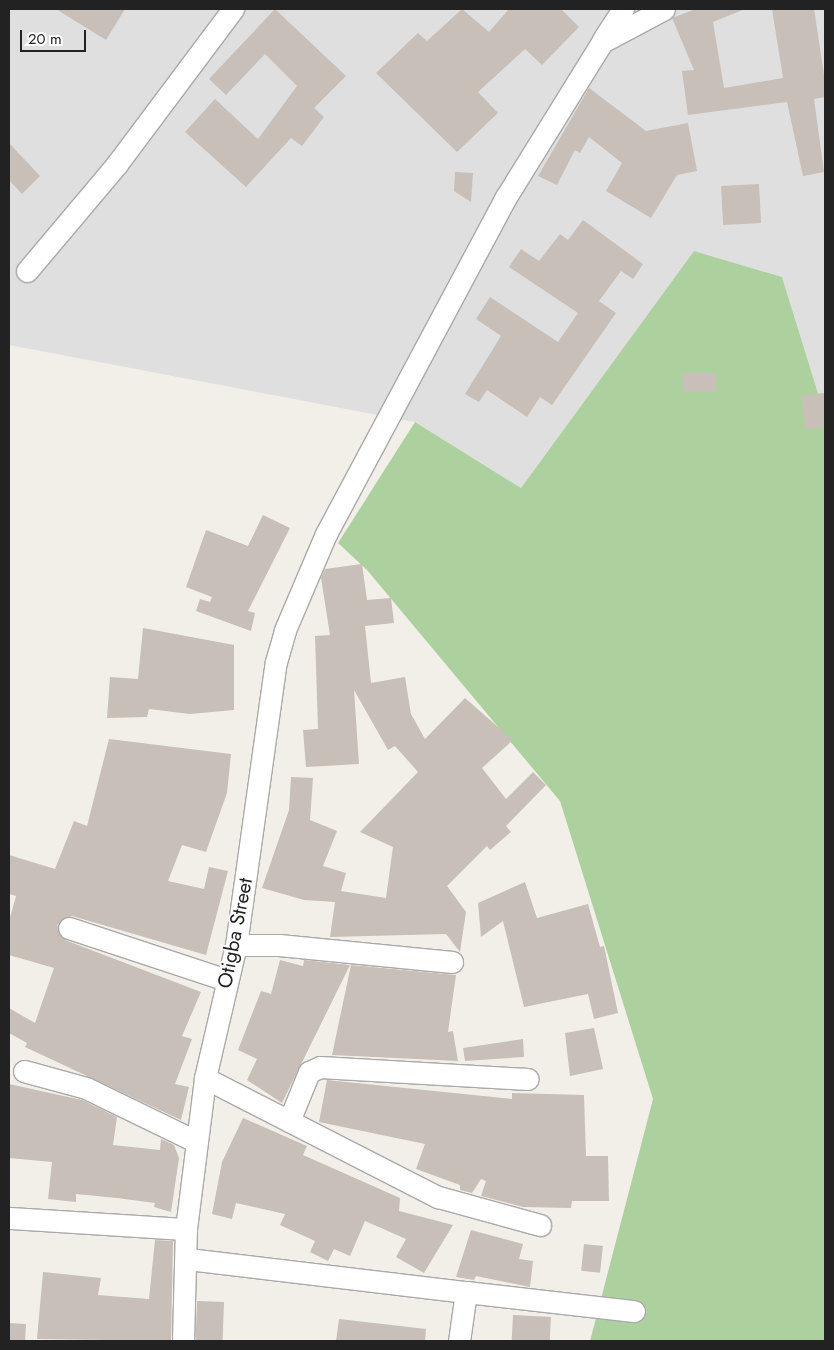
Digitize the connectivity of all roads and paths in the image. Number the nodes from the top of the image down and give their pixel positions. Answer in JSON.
{"nodes":[{"id":1,"x":233,"y":9,"type":"edge"},
{"id":2,"x":623,"y":9,"type":"edge"},
{"id":3,"x":664,"y":9,"type":"edge"},
{"id":4,"x":602,"y":42,"type":"junction"},
{"id":5,"x":27,"y":271,"type":"dead end"},
{"id":6,"x":69,"y":928,"type":"dead end"},
{"id":7,"x":236,"y":945,"type":"junction"},
{"id":8,"x":452,"y":962,"type":"dead end"},
{"id":9,"x":226,"y":980,"type":"junction"},
{"id":10,"x":24,"y":1071,"type":"dead end"},
{"id":11,"x":205,"y":1078,"type":"junction"},
{"id":12,"x":528,"y":1079,"type":"dead end"},
{"id":13,"x":289,"y":1121,"type":"junction"},
{"id":14,"x":197,"y":1142,"type":"junction"},
{"id":15,"x":9,"y":1218,"type":"edge"},
{"id":16,"x":540,"y":1224,"type":"dead end"},
{"id":17,"x":186,"y":1229,"type":"junction"},
{"id":18,"x":188,"y":1260,"type":"junction"},
{"id":19,"x":466,"y":1292,"type":"junction"},
{"id":20,"x":634,"y":1311,"type":"dead end"},
{"id":21,"x":183,"y":1341,"type":"edge"},
{"id":22,"x":459,"y":1341,"type":"edge"}],
"edges":[{"from":1,"to":5,"type":"street"},
{"from":2,"to":4,"type":"street","name":"Otigba Street"},
{"from":3,"to":4,"type":"street"},
{"from":4,"to":7,"type":"street","name":"Otigba Street"},
{"from":6,"to":9,"type":"street"},
{"from":7,"to":8,"type":"street"},
{"from":7,"to":9,"type":"street","name":"Otigba Street"},
{"from":9,"to":11,"type":"street","name":"Otigba Street"},
{"from":10,"to":14,"type":"street"},
{"from":11,"to":13,"type":"street"},
{"from":11,"to":14,"type":"street","name":"Otigba Street"},
{"from":12,"to":13,"type":"street"},
{"from":13,"to":16,"type":"street"},
{"from":14,"to":17,"type":"street","name":"Otigba Street"},
{"from":15,"to":17,"type":"street"},
{"from":17,"to":18,"type":"street","name":"Otigba Street"},
{"from":18,"to":19,"type":"street"},
{"from":18,"to":21,"type":"street","name":"Otigba Street"},
{"from":19,"to":20,"type":"street"},
{"from":19,"to":22,"type":"street"}]}
